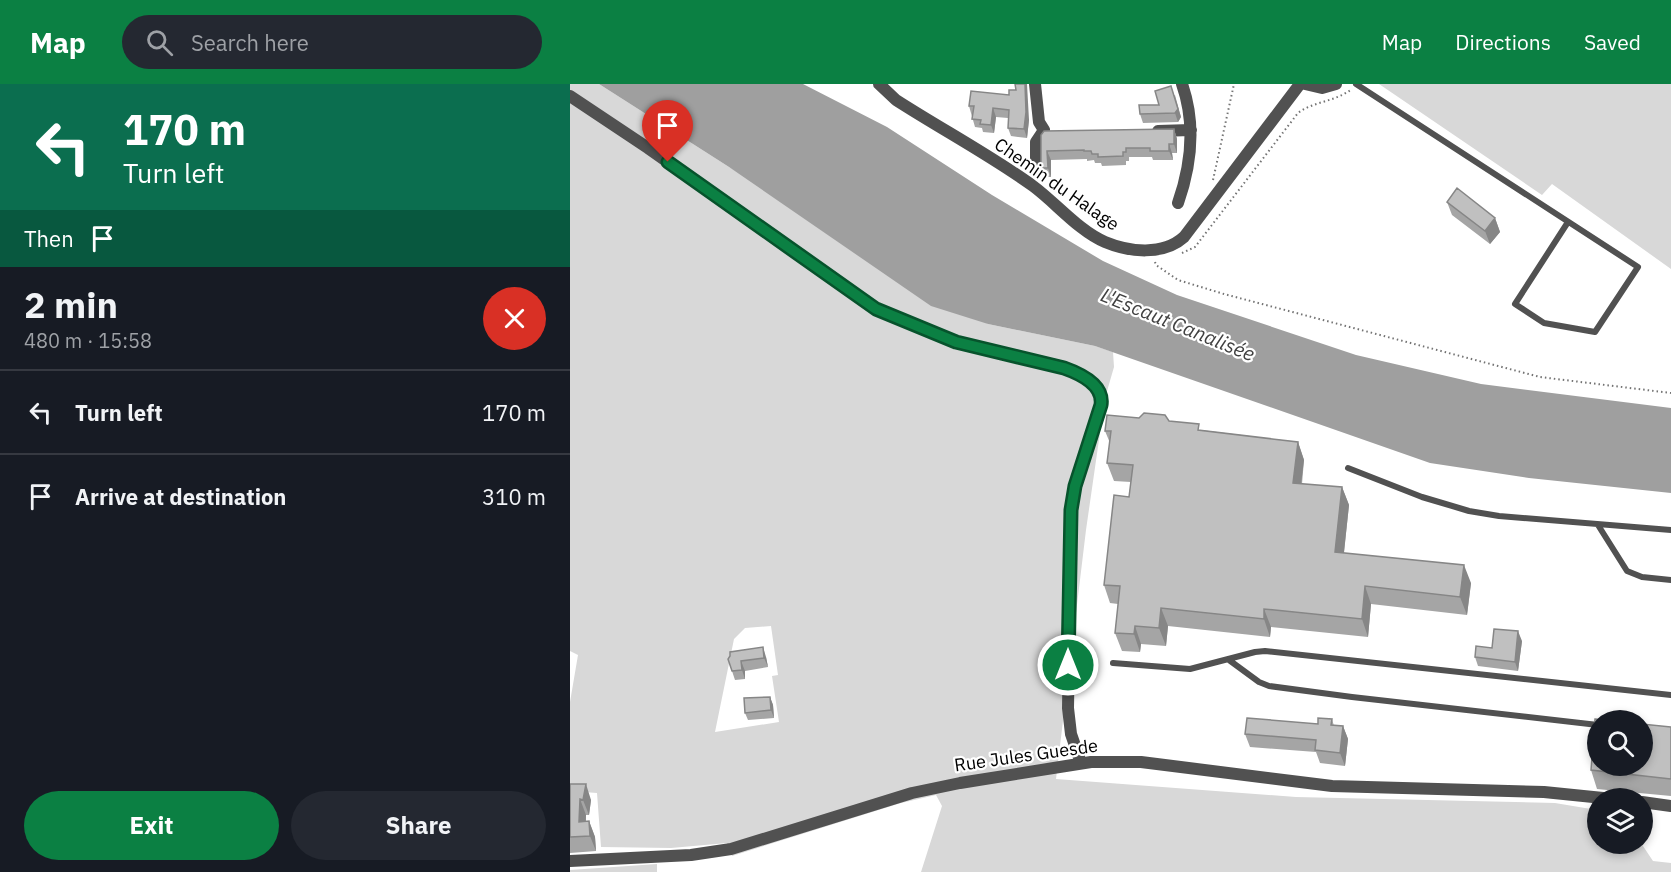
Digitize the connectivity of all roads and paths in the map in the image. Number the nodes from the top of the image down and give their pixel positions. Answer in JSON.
{"nodes":[{"id":1,"x":879,"y":84,"type":"edge"},
{"id":2,"x":1035,"y":84,"type":"edge"},
{"id":3,"x":1182,"y":84,"type":"edge"},
{"id":4,"x":1234,"y":84,"type":"edge"},
{"id":5,"x":1300,"y":84,"type":"edge"},
{"id":6,"x":1305,"y":84,"type":"edge"},
{"id":7,"x":1336,"y":84,"type":"edge"},
{"id":8,"x":1357,"y":84,"type":"edge"},
{"id":9,"x":570,"y":96,"type":"edge"},
{"id":10,"x":1191,"y":130,"type":"junction"},
{"id":11,"x":1145,"y":131,"type":"edge"},
{"id":12,"x":1036,"y":171,"type":"dead end"},
{"id":13,"x":1214,"y":198,"type":"junction"},
{"id":14,"x":1178,"y":203,"type":"dead end"},
{"id":15,"x":1568,"y":222,"type":"junction"},
{"id":16,"x":1153,"y":250,"type":"junction"},
{"id":17,"x":1177,"y":255,"type":"dead end"},
{"id":18,"x":1671,"y":393,"type":"edge"},
{"id":19,"x":1348,"y":468,"type":"dead end"},
{"id":20,"x":1598,"y":525,"type":"junction"},
{"id":21,"x":1671,"y":530,"type":"edge"},
{"id":22,"x":1671,"y":580,"type":"edge"},
{"id":23,"x":1229,"y":660,"type":"junction"},
{"id":24,"x":1113,"y":663,"type":"dead end"},
{"id":25,"x":1671,"y":695,"type":"edge"},
{"id":26,"x":1587,"y":724,"type":"edge"},
{"id":27,"x":1081,"y":763,"type":"junction"},
{"id":28,"x":1587,"y":796,"type":"edge"},
{"id":29,"x":1653,"y":804,"type":"edge"},
{"id":30,"x":1671,"y":806,"type":"edge"},
{"id":31,"x":570,"y":861,"type":"edge"}],
"edges":[{"from":1,"to":16,"type":"street","name":"Chemin du Halage"},
{"from":2,"to":12,"type":"street"},
{"from":3,"to":10,"type":"street"},
{"from":4,"to":13,"type":"path"},
{"from":5,"to":13,"type":"street","name":"Chemin du Halage"},
{"from":6,"to":7,"type":"street"},
{"from":8,"to":15,"type":"lane"},
{"from":8,"to":17,"type":"path"},
{"from":9,"to":27,"type":"street"},
{"from":10,"to":11,"type":"street"},
{"from":10,"to":14,"type":"street"},
{"from":13,"to":16,"type":"street","name":"Chemin du Halage"},
{"from":15,"to":15,"type":"lane"},
{"from":16,"to":18,"type":"path"},
{"from":19,"to":20,"type":"lane"},
{"from":20,"to":21,"type":"lane"},
{"from":20,"to":22,"type":"lane"},
{"from":23,"to":24,"type":"lane"},
{"from":23,"to":25,"type":"lane"},
{"from":23,"to":26,"type":"lane"},
{"from":27,"to":28,"type":"street","name":"Rue Jules Guesde"},
{"from":27,"to":31,"type":"street","name":"Rue Jules Guesde"},
{"from":29,"to":30,"type":"street"}]}
